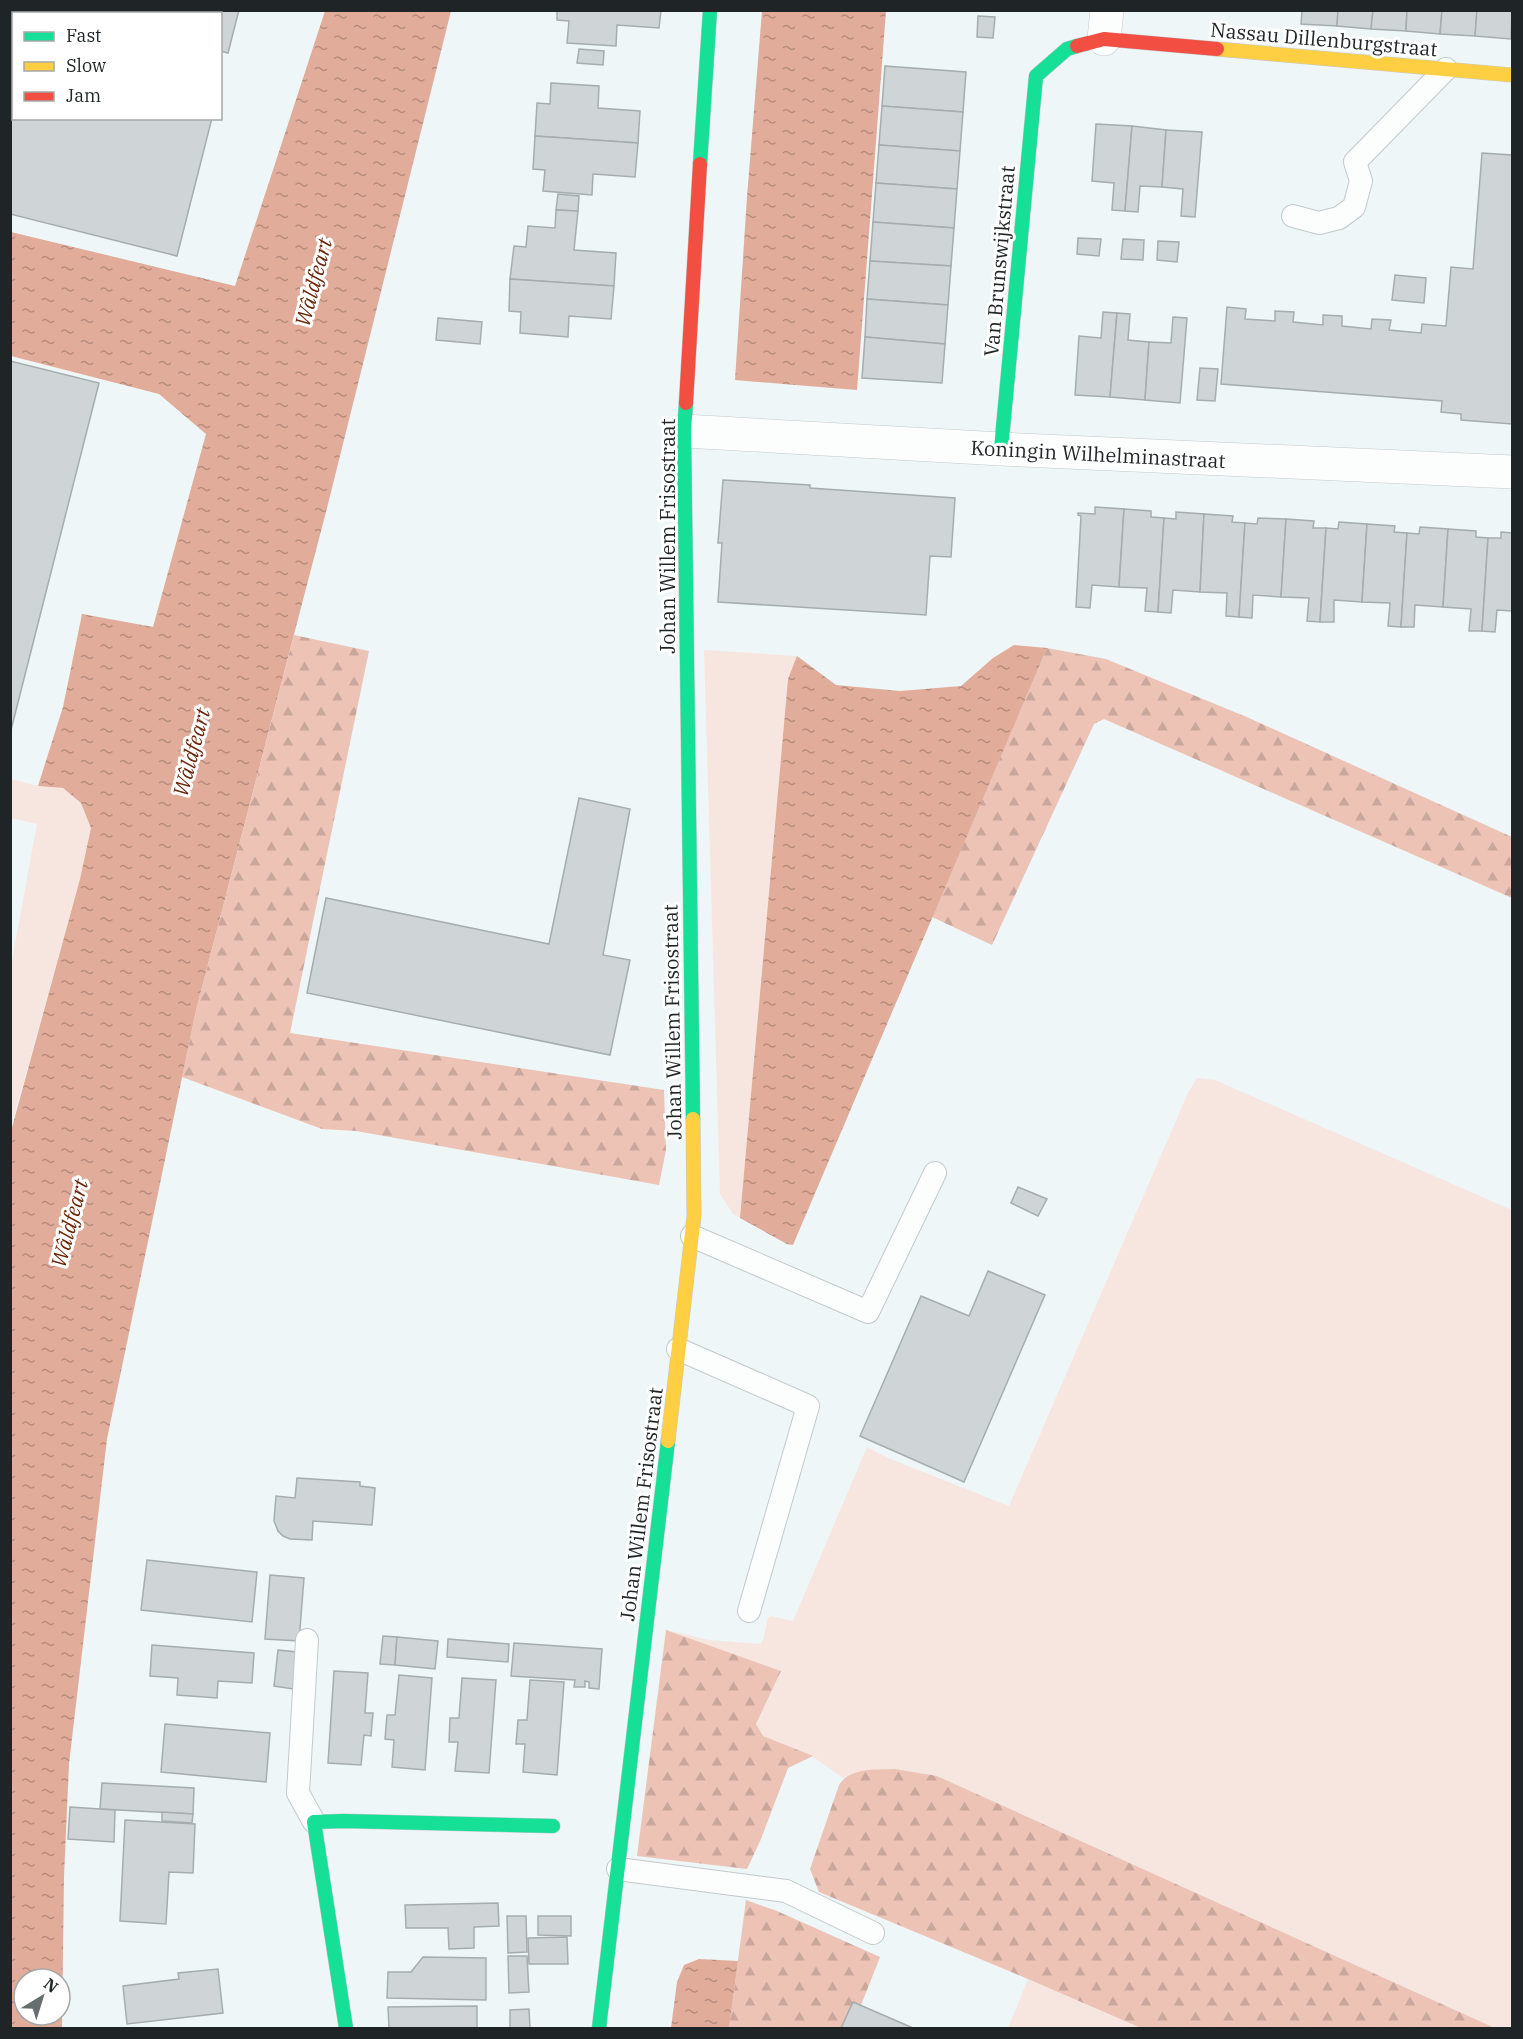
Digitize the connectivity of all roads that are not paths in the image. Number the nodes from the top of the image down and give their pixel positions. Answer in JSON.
{"nodes":[{"id":1,"x":710,"y":10,"type":"edge"},
{"id":2,"x":1106,"y":25,"type":"edge"},
{"id":3,"x":1446,"y":69,"type":"junction"},
{"id":4,"x":1512,"y":75,"type":"edge"},
{"id":5,"x":1036,"y":76,"type":"joint"},
{"id":6,"x":1293,"y":216,"type":"dead end"},
{"id":7,"x":684,"y":431,"type":"junction"},
{"id":8,"x":1001,"y":449,"type":"junction"},
{"id":9,"x":1512,"y":472,"type":"edge"},
{"id":10,"x":935,"y":1173,"type":"dead end"},
{"id":11,"x":692,"y":1236,"type":"junction"},
{"id":12,"x":678,"y":1349,"type":"junction"},
{"id":13,"x":749,"y":1611,"type":"dead end"},
{"id":14,"x":307,"y":1640,"type":"dead end"},
{"id":15,"x":314,"y":1822,"type":"junction"},
{"id":16,"x":553,"y":1826,"type":"dead end"},
{"id":17,"x":618,"y":1869,"type":"junction"},
{"id":18,"x":873,"y":1933,"type":"dead end"},
{"id":19,"x":346,"y":2028,"type":"edge"},
{"id":20,"x":599,"y":2028,"type":"edge"}],
"edges":[{"from":1,"to":7,"type":"street","name":"Johan Willem Frisostraat"},
{"from":2,"to":3,"type":"street","name":"Nassau Dillenburgstraat"},
{"from":2,"to":5,"type":"street","name":"Nassau Dillenburgstraat"},
{"from":3,"to":4,"type":"street","name":"Nassau Dillenburgstraat"},
{"from":3,"to":6,"type":"lane"},
{"from":5,"to":8,"type":"street","name":"Van Brunswijkstraat"},
{"from":7,"to":8,"type":"street","name":"Koningin Wilhelminastraat"},
{"from":7,"to":11,"type":"street","name":"Johan Willem Frisostraat"},
{"from":8,"to":9,"type":"street","name":"Koningin Wilhelminastraat"},
{"from":10,"to":11,"type":"lane"},
{"from":11,"to":12,"type":"street","name":"Johan Willem Frisostraat"},
{"from":12,"to":13,"type":"lane"},
{"from":12,"to":17,"type":"street","name":"Johan Willem Frisostraat"},
{"from":14,"to":15,"type":"lane"},
{"from":15,"to":16,"type":"street"},
{"from":15,"to":19,"type":"street"},
{"from":17,"to":18,"type":"lane"},
{"from":17,"to":20,"type":"street","name":"Johan Willem Frisostraat"}]}
